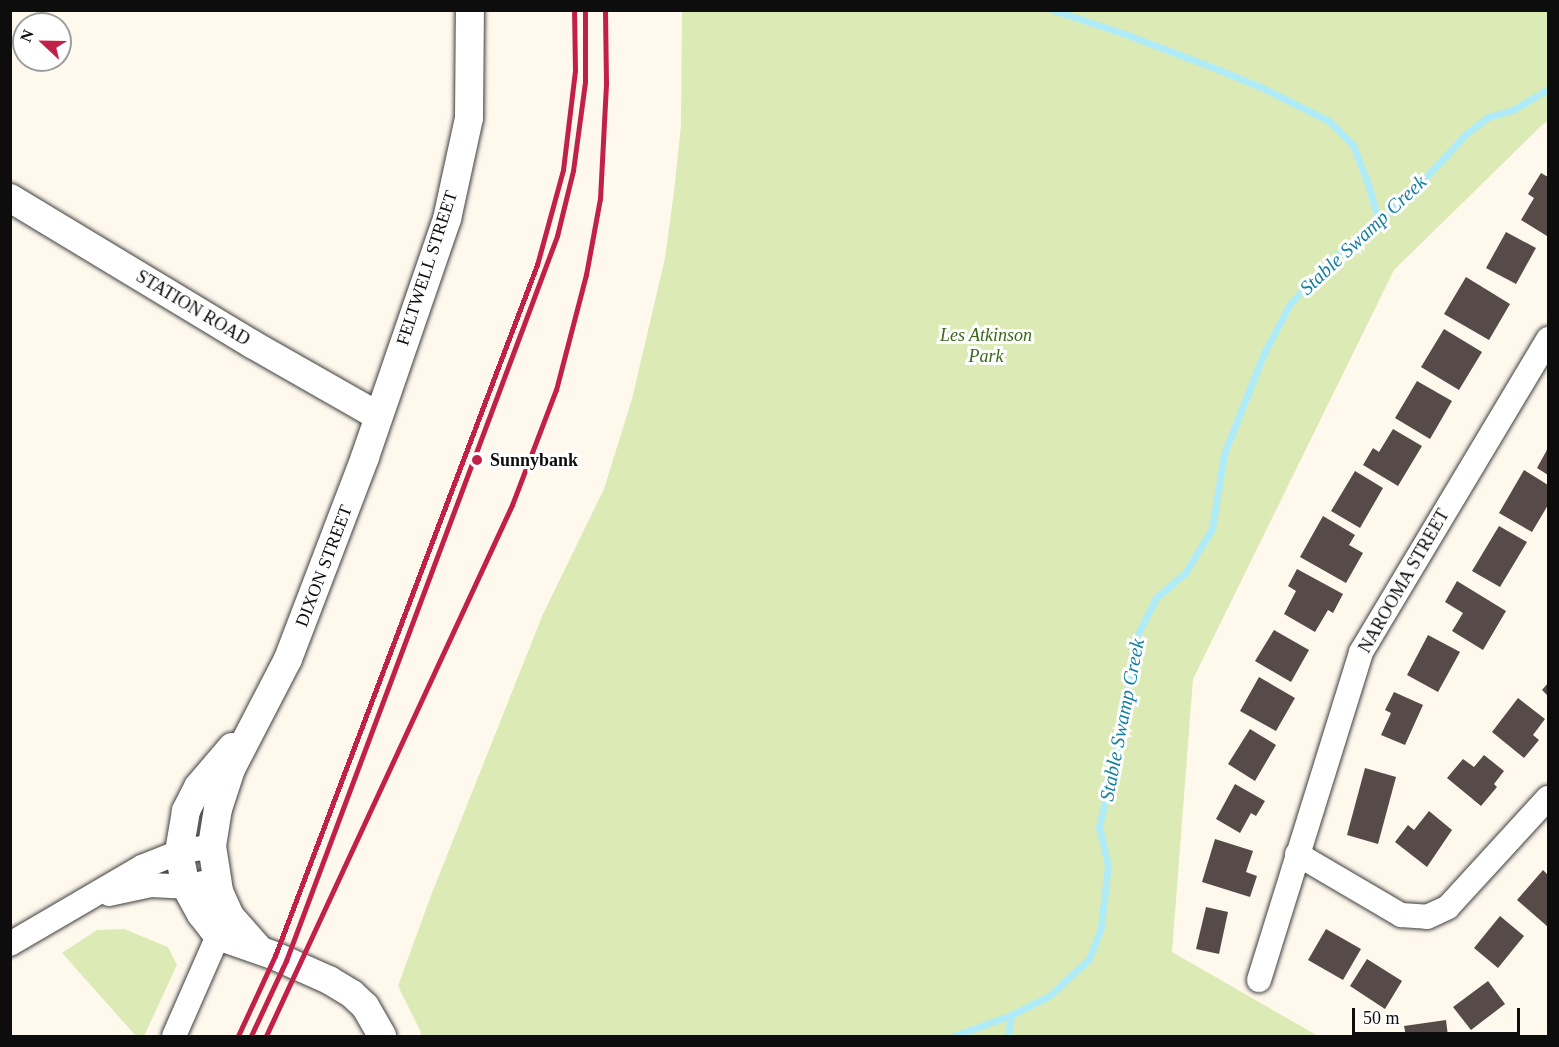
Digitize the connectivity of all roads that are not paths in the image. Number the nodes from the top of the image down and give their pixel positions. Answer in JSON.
{"nodes":[{"id":1,"x":470,"y":10,"type":"edge"},
{"id":2,"x":10,"y":198,"type":"edge"},
{"id":3,"x":1548,"y":339,"type":"edge"},
{"id":4,"x":378,"y":416,"type":"junction"},
{"id":5,"x":260,"y":712,"type":"junction"},
{"id":6,"x":1548,"y":798,"type":"edge"},
{"id":7,"x":212,"y":846,"type":"junction"},
{"id":8,"x":179,"y":852,"type":"junction"},
{"id":9,"x":1297,"y":854,"type":"junction"},
{"id":10,"x":217,"y":880,"type":"junction"},
{"id":11,"x":186,"y":887,"type":"junction"},
{"id":12,"x":90,"y":899,"type":"junction"},
{"id":13,"x":218,"y":936,"type":"junction"},
{"id":14,"x":10,"y":944,"type":"edge"},
{"id":15,"x":259,"y":949,"type":"junction"},
{"id":16,"x":1259,"y":980,"type":"dead end"},
{"id":17,"x":174,"y":1036,"type":"edge"},
{"id":18,"x":382,"y":1036,"type":"edge"}],
"edges":[{"from":1,"to":4,"type":"street","name":"FELTWELL STREET"},
{"from":2,"to":4,"type":"street","name":"STATION ROAD"},
{"from":3,"to":9,"type":"street","name":"NAROOMA STREET"},
{"from":4,"to":5,"type":"street","name":"DIXON STREET"},
{"from":5,"to":7,"type":"street","name":"DIXON STREET"},
{"from":5,"to":8,"type":"street","name":"DIXON STREET"},
{"from":6,"to":9,"type":"street"},
{"from":7,"to":8,"type":"street"},
{"from":7,"to":10,"type":"street","name":"DIXON STREET"},
{"from":8,"to":11,"type":"street"},
{"from":8,"to":12,"type":"street"},
{"from":9,"to":16,"type":"street","name":"NAROOMA STREET"},
{"from":10,"to":11,"type":"street"},
{"from":10,"to":15,"type":"street","name":"DIXON STREET"},
{"from":11,"to":12,"type":"street"},
{"from":11,"to":13,"type":"street"},
{"from":12,"to":14,"type":"street"},
{"from":13,"to":15,"type":"street"},
{"from":13,"to":17,"type":"street"},
{"from":15,"to":18,"type":"street"}]}
